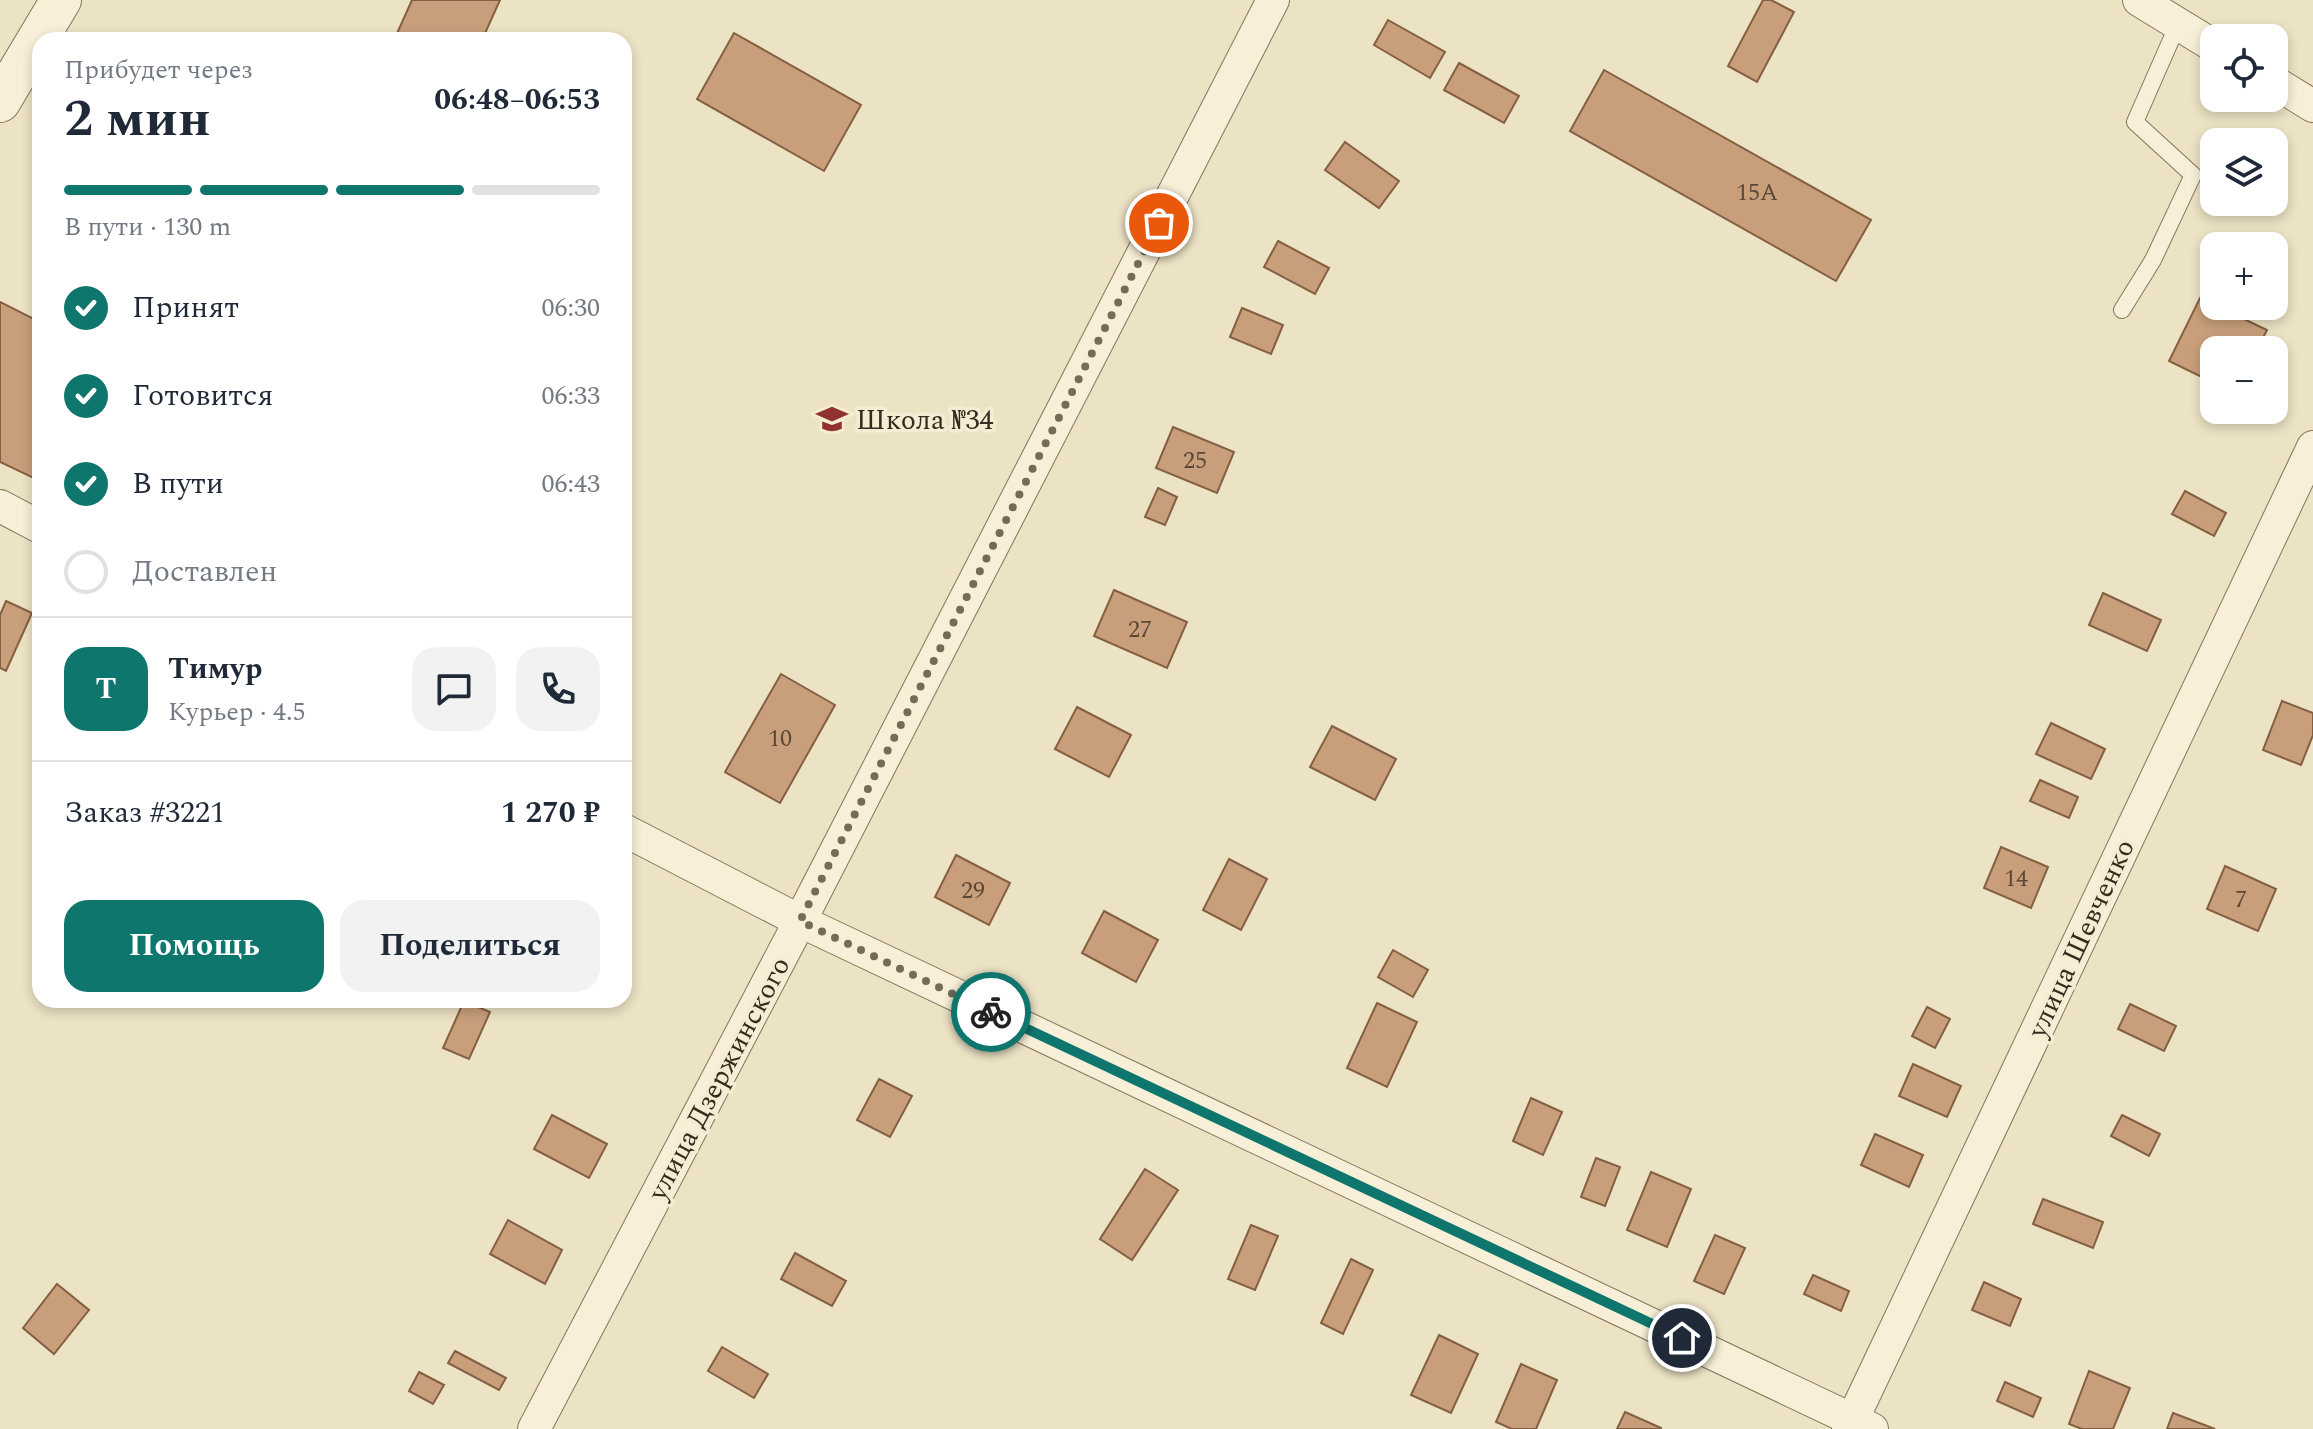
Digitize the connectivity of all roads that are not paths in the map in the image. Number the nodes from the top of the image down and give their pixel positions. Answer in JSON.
{"nodes":[{"id":1,"x":61,"y":0,"type":"edge"},
{"id":2,"x":1273,"y":0,"type":"edge"},
{"id":3,"x":2139,"y":0,"type":"edge"},
{"id":4,"x":2178,"y":24,"type":"junction"},
{"id":5,"x":42,"y":32,"type":"edge"},
{"id":6,"x":2200,"y":37,"type":"edge"},
{"id":7,"x":32,"y":48,"type":"edge"},
{"id":8,"x":2288,"y":91,"type":"edge"},
{"id":9,"x":0,"y":102,"type":"edge"},
{"id":10,"x":2313,"y":106,"type":"edge"},
{"id":11,"x":2122,"y":310,"type":"dead end"},
{"id":12,"x":2313,"y":447,"type":"edge"},
{"id":13,"x":0,"y":506,"type":"edge"},
{"id":14,"x":32,"y":523,"type":"edge"},
{"id":15,"x":632,"y":834,"type":"edge"},
{"id":16,"x":800,"y":921,"type":"junction"},
{"id":17,"x":1858,"y":1426,"type":"edge"},
{"id":18,"x":534,"y":1429,"type":"edge"}],
"edges":[{"from":1,"to":5,"type":"street"},
{"from":2,"to":16,"type":"street","name":"улица Дзержинского"},
{"from":3,"to":4,"type":"street"},
{"from":4,"to":6,"type":"street"},
{"from":4,"to":11,"type":"lane"},
{"from":7,"to":9,"type":"street"},
{"from":8,"to":10,"type":"street"},
{"from":12,"to":17,"type":"street","name":"улица Шевченко"},
{"from":13,"to":14,"type":"street"},
{"from":15,"to":16,"type":"street"},
{"from":16,"to":17,"type":"street"},
{"from":16,"to":18,"type":"street","name":"улица Дзержинского"}]}
